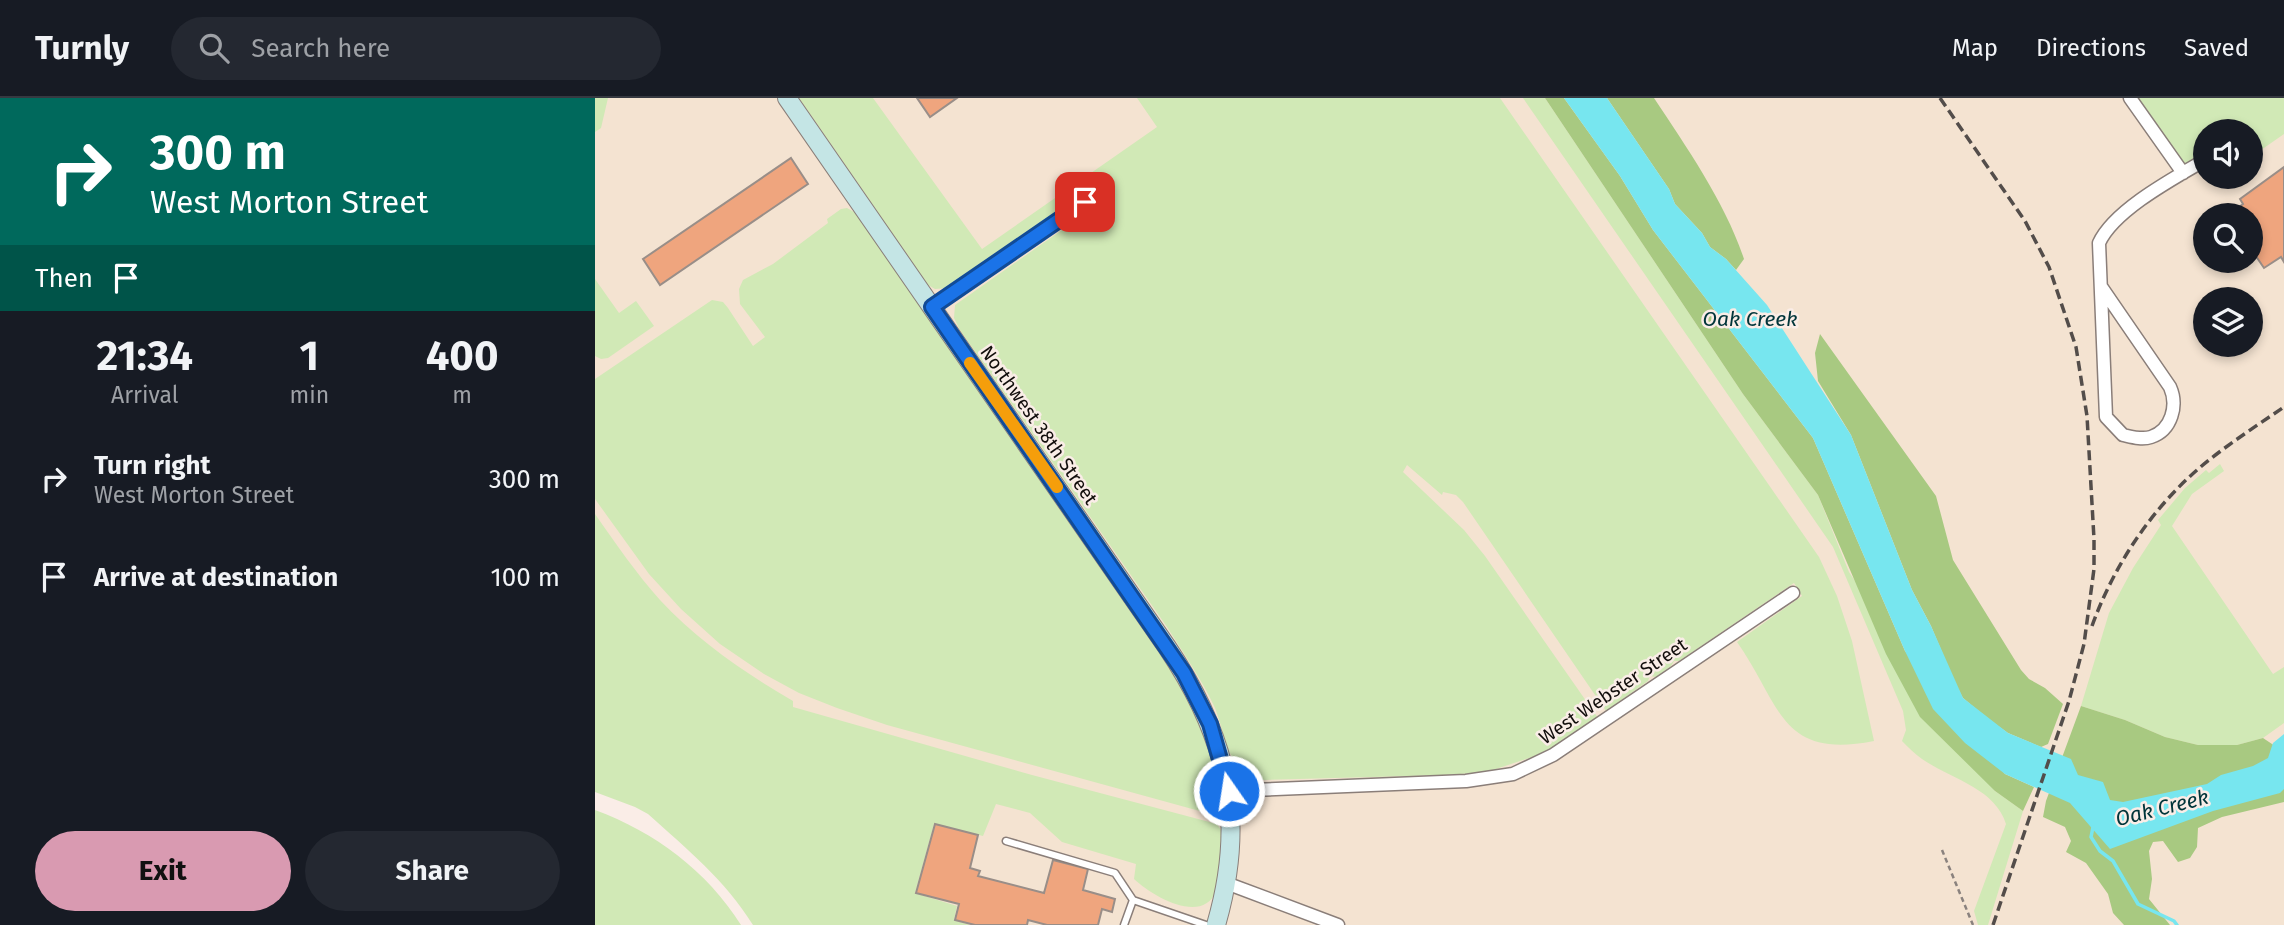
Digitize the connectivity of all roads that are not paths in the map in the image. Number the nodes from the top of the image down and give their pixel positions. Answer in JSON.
{"nodes":[{"id":1,"x":786,"y":98,"type":"edge"},
{"id":2,"x":2130,"y":98,"type":"edge"},
{"id":3,"x":2193,"y":167,"type":"edge"},
{"id":4,"x":2183,"y":173,"type":"junction"},
{"id":5,"x":1106,"y":187,"type":"dead end"},
{"id":6,"x":2102,"y":288,"type":"junction"},
{"id":7,"x":932,"y":307,"type":"junction"},
{"id":8,"x":1793,"y":593,"type":"dead end"},
{"id":9,"x":1229,"y":791,"type":"junction"},
{"id":10,"x":1006,"y":841,"type":"dead end"},
{"id":11,"x":1226,"y":883,"type":"junction"},
{"id":12,"x":1133,"y":900,"type":"junction"},
{"id":13,"x":1123,"y":925,"type":"edge"},
{"id":14,"x":1206,"y":925,"type":"edge"},
{"id":15,"x":1216,"y":925,"type":"edge"},
{"id":16,"x":1338,"y":925,"type":"edge"}],
"edges":[{"from":1,"to":7,"type":"main road","name":"Northwest 38th Street"},
{"from":2,"to":4,"type":"street"},
{"from":3,"to":4,"type":"street"},
{"from":4,"to":6,"type":"street"},
{"from":5,"to":7,"type":"street"},
{"from":6,"to":6,"type":"street"},
{"from":7,"to":9,"type":"main road","name":"Northwest 38th Street"},
{"from":8,"to":9,"type":"street","name":"West Webster Street"},
{"from":9,"to":11,"type":"main road","name":"Northwest 38th Street"},
{"from":10,"to":12,"type":"lane"},
{"from":11,"to":15,"type":"main road","name":"Northwest 38th Street"},
{"from":11,"to":16,"type":"street"},
{"from":12,"to":13,"type":"lane"},
{"from":12,"to":14,"type":"lane"}]}
